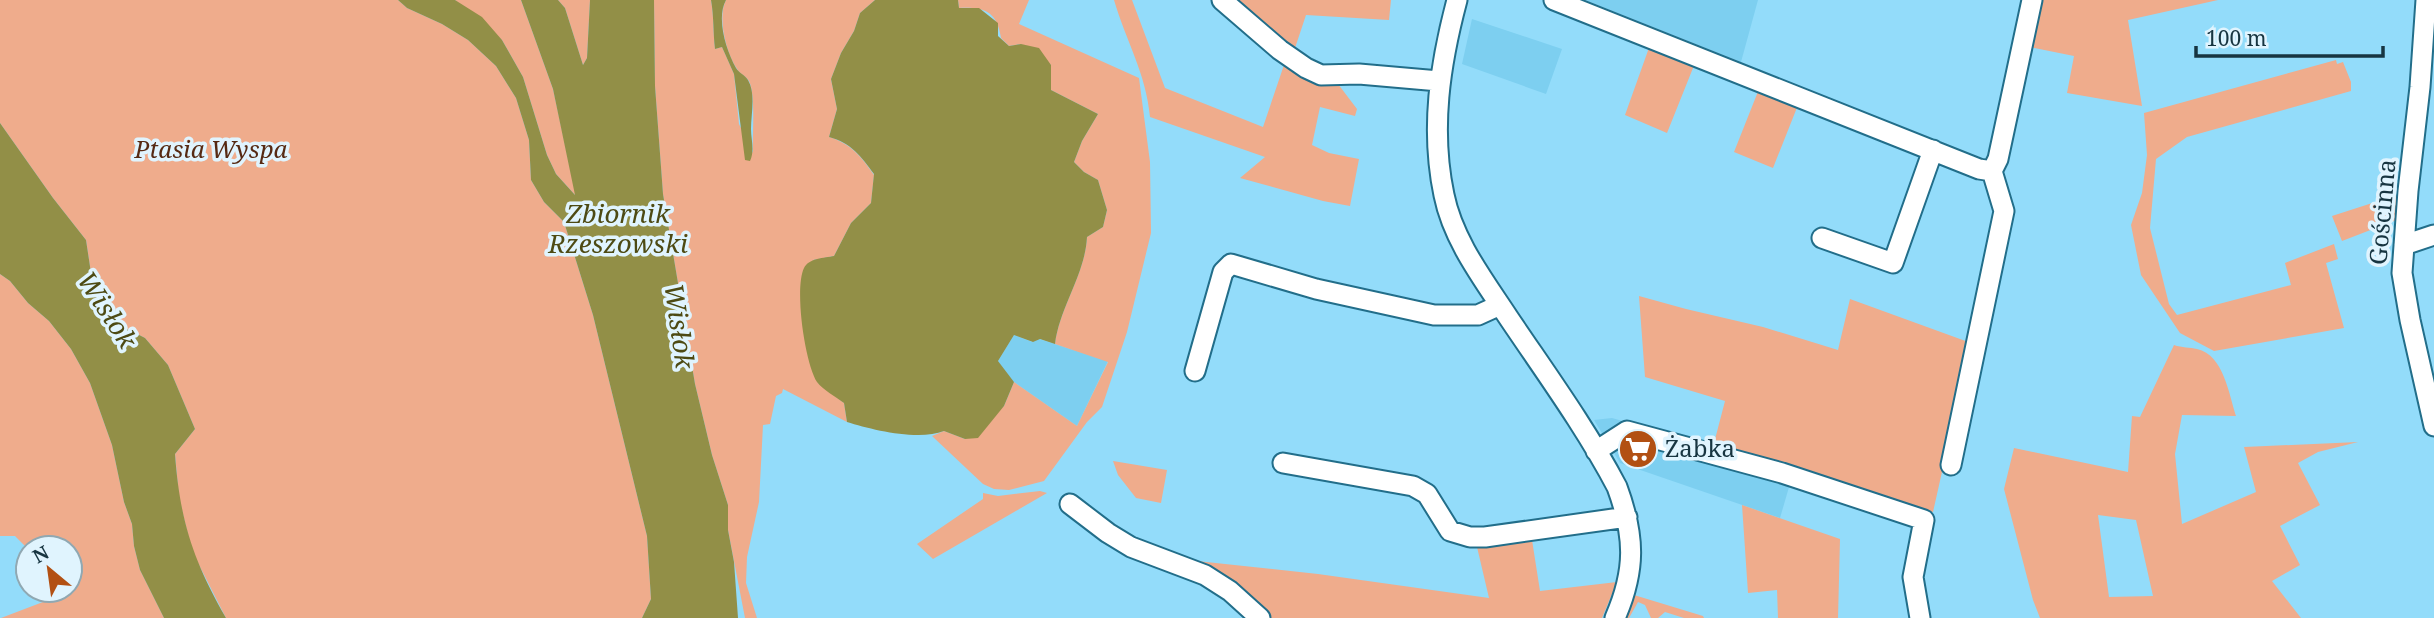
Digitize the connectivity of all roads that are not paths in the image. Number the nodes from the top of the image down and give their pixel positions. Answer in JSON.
{"nodes":[{"id":1,"x":1222,"y":0,"type":"edge"},
{"id":2,"x":1457,"y":0,"type":"edge"},
{"id":3,"x":1554,"y":0,"type":"edge"},
{"id":4,"x":2032,"y":0,"type":"edge"},
{"id":5,"x":2426,"y":0,"type":"edge"},
{"id":6,"x":1439,"y":81,"type":"junction"},
{"id":7,"x":1933,"y":150,"type":"junction"},
{"id":8,"x":1992,"y":171,"type":"junction"},
{"id":9,"x":2434,"y":236,"type":"edge"},
{"id":10,"x":1822,"y":238,"type":"dead end"},
{"id":11,"x":2404,"y":245,"type":"junction"},
{"id":12,"x":1500,"y":305,"type":"junction"},
{"id":13,"x":1195,"y":371,"type":"dead end"},
{"id":14,"x":2434,"y":426,"type":"edge"},
{"id":15,"x":1596,"y":451,"type":"junction"},
{"id":16,"x":1283,"y":463,"type":"dead end"},
{"id":17,"x":1951,"y":465,"type":"dead end"},
{"id":18,"x":1070,"y":504,"type":"dead end"},
{"id":19,"x":1627,"y":517,"type":"junction"},
{"id":20,"x":1261,"y":618,"type":"edge"},
{"id":21,"x":1615,"y":618,"type":"edge"},
{"id":22,"x":1920,"y":618,"type":"edge"}],
"edges":[{"from":1,"to":6,"type":"street"},
{"from":2,"to":6,"type":"street"},
{"from":3,"to":7,"type":"street"},
{"from":4,"to":8,"type":"street"},
{"from":5,"to":11,"type":"street","name":"Gościnna"},
{"from":6,"to":12,"type":"street"},
{"from":7,"to":8,"type":"street"},
{"from":7,"to":10,"type":"street"},
{"from":8,"to":17,"type":"street"},
{"from":9,"to":11,"type":"street"},
{"from":11,"to":14,"type":"street","name":"Gościnna"},
{"from":12,"to":13,"type":"street"},
{"from":12,"to":15,"type":"street"},
{"from":15,"to":19,"type":"street"},
{"from":15,"to":22,"type":"street"},
{"from":16,"to":19,"type":"street"},
{"from":18,"to":20,"type":"street"},
{"from":19,"to":21,"type":"street"}]}
